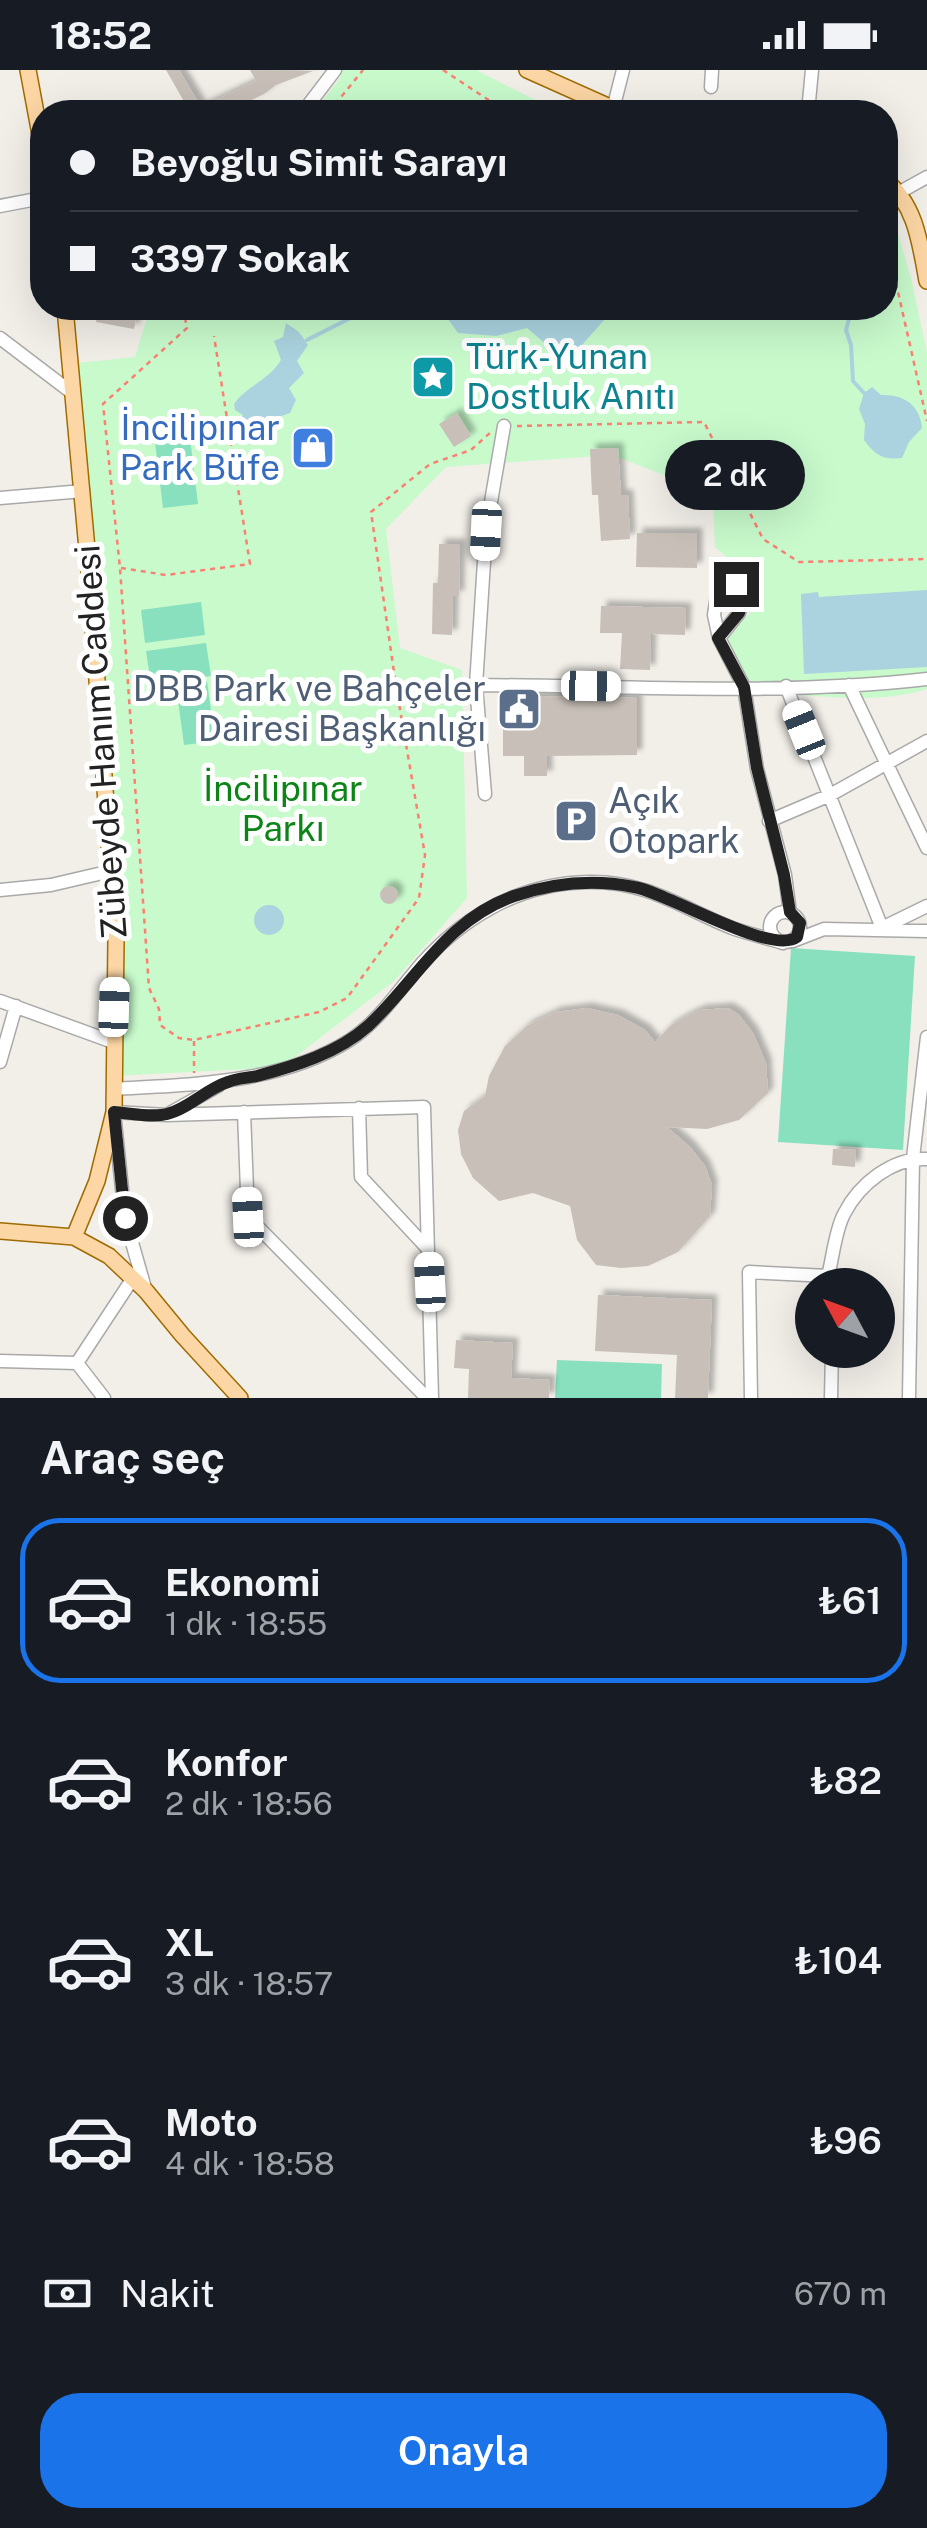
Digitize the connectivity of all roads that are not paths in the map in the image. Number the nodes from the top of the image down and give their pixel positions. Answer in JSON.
{"nodes":[{"id":1,"x":28,"y":70,"type":"edge"},
{"id":2,"x":335,"y":70,"type":"edge"},
{"id":3,"x":527,"y":70,"type":"edge"},
{"id":4,"x":623,"y":70,"type":"edge"},
{"id":5,"x":712,"y":70,"type":"edge"},
{"id":6,"x":812,"y":70,"type":"edge"},
{"id":7,"x":711,"y":87,"type":"dead end"},
{"id":8,"x":34,"y":100,"type":"edge"},
{"id":9,"x":313,"y":100,"type":"edge"},
{"id":10,"x":593,"y":100,"type":"edge"},
{"id":11,"x":619,"y":100,"type":"edge"},
{"id":12,"x":809,"y":100,"type":"edge"},
{"id":13,"x":927,"y":177,"type":"edge"},
{"id":14,"x":900,"y":192,"type":"joint"},
{"id":15,"x":30,"y":200,"type":"edge"},
{"id":16,"x":0,"y":206,"type":"edge"},
{"id":17,"x":923,"y":241,"type":"edge"},
{"id":18,"x":927,"y":281,"type":"edge"},
{"id":19,"x":66,"y":320,"type":"edge"},
{"id":20,"x":0,"y":338,"type":"edge"},
{"id":21,"x":71,"y":392,"type":"junction"},
{"id":22,"x":504,"y":426,"type":"road end"},
{"id":23,"x":83,"y":492,"type":"junction"},
{"id":24,"x":0,"y":498,"type":"edge"},
{"id":25,"x":718,"y":638,"type":"dead end"},
{"id":26,"x":927,"y":680,"type":"edge"},
{"id":27,"x":476,"y":685,"type":"junction"},
{"id":28,"x":849,"y":685,"type":"junction"},
{"id":29,"x":786,"y":686,"type":"junction"},
{"id":30,"x":744,"y":687,"type":"junction"},
{"id":31,"x":927,"y":742,"type":"edge"},
{"id":32,"x":889,"y":764,"type":"junction"},
{"id":33,"x":485,"y":794,"type":"dead end"},
{"id":34,"x":830,"y":795,"type":"junction"},
{"id":35,"x":769,"y":821,"type":"junction"},
{"id":36,"x":927,"y":848,"type":"edge"},
{"id":37,"x":111,"y":871,"type":"junction"},
{"id":38,"x":1,"y":886,"type":"edge"},
{"id":39,"x":788,"y":892,"type":"junction"},
{"id":40,"x":927,"y":906,"type":"edge"},
{"id":41,"x":794,"y":916,"type":"junction"},
{"id":42,"x":771,"y":921,"type":"junction"},
{"id":43,"x":734,"y":928,"type":"junction"},
{"id":44,"x":882,"y":928,"type":"junction"},
{"id":45,"x":824,"y":930,"type":"junction"},
{"id":46,"x":927,"y":931,"type":"edge"},
{"id":47,"x":788,"y":942,"type":"junction"},
{"id":48,"x":0,"y":1001,"type":"edge"},
{"id":49,"x":16,"y":1006,"type":"junction"},
{"id":50,"x":927,"y":1038,"type":"edge"},
{"id":51,"x":113,"y":1042,"type":"junction"},
{"id":52,"x":0,"y":1062,"type":"edge"},
{"id":53,"x":229,"y":1081,"type":"junction"},
{"id":54,"x":114,"y":1089,"type":"junction"},
{"id":55,"x":360,"y":1108,"type":"junction"},
{"id":56,"x":114,"y":1112,"type":"junction"},
{"id":57,"x":244,"y":1112,"type":"junction"},
{"id":58,"x":166,"y":1115,"type":"junction"},
{"id":59,"x":920,"y":1159,"type":"edge"},
{"id":60,"x":0,"y":1231,"type":"edge"},
{"id":61,"x":920,"y":1237,"type":"edge"},
{"id":62,"x":74,"y":1238,"type":"junction"},
{"id":63,"x":428,"y":1249,"type":"junction"},
{"id":64,"x":832,"y":1268,"type":"edge"},
{"id":65,"x":795,"y":1277,"type":"edge"},
{"id":66,"x":134,"y":1278,"type":"junction"},
{"id":67,"x":146,"y":1291,"type":"junction"},
{"id":68,"x":0,"y":1361,"type":"edge"},
{"id":69,"x":77,"y":1363,"type":"junction"},
{"id":70,"x":832,"y":1368,"type":"edge"},
{"id":71,"x":104,"y":1398,"type":"edge"},
{"id":72,"x":240,"y":1398,"type":"edge"},
{"id":73,"x":429,"y":1398,"type":"edge"},
{"id":74,"x":751,"y":1398,"type":"edge"},
{"id":75,"x":832,"y":1398,"type":"edge"},
{"id":76,"x":908,"y":1398,"type":"edge"}],
"edges":[{"from":1,"to":8,"type":"main road"},
{"from":2,"to":9,"type":"street"},
{"from":3,"to":10,"type":"main road"},
{"from":4,"to":11,"type":"street"},
{"from":5,"to":7,"type":"street"},
{"from":6,"to":12,"type":"street"},
{"from":13,"to":14,"type":"street"},
{"from":14,"to":17,"type":"main road"},
{"from":15,"to":16,"type":"street"},
{"from":17,"to":18,"type":"main road"},
{"from":19,"to":21,"type":"main road","name":"Zübeyde Hanım Caddesi"},
{"from":20,"to":21,"type":"street"},
{"from":21,"to":23,"type":"main road","name":"Zübeyde Hanım Caddesi"},
{"from":22,"to":27,"type":"street"},
{"from":23,"to":24,"type":"street"},
{"from":23,"to":37,"type":"main road","name":"Zübeyde Hanım Caddesi"},
{"from":25,"to":30,"type":"street"},
{"from":26,"to":28,"type":"street"},
{"from":27,"to":30,"type":"street"},
{"from":27,"to":33,"type":"street"},
{"from":28,"to":29,"type":"street"},
{"from":28,"to":32,"type":"street"},
{"from":29,"to":30,"type":"street"},
{"from":29,"to":34,"type":"street"},
{"from":30,"to":35,"type":"street"},
{"from":31,"to":32,"type":"street"},
{"from":32,"to":34,"type":"street"},
{"from":32,"to":36,"type":"street"},
{"from":34,"to":35,"type":"street"},
{"from":34,"to":44,"type":"street"},
{"from":35,"to":39,"type":"street"},
{"from":37,"to":38,"type":"street"},
{"from":37,"to":51,"type":"main road","name":"Zübeyde Hanım Caddesi"},
{"from":39,"to":41,"type":"street"},
{"from":39,"to":42,"type":"street"},
{"from":40,"to":44,"type":"street"},
{"from":41,"to":42,"type":"street"},
{"from":41,"to":45,"type":"street"},
{"from":41,"to":47,"type":"street"},
{"from":42,"to":43,"type":"street"},
{"from":42,"to":47,"type":"street"},
{"from":43,"to":47,"type":"street"},
{"from":43,"to":53,"type":"street"},
{"from":44,"to":45,"type":"street"},
{"from":44,"to":46,"type":"street"},
{"from":45,"to":47,"type":"street"},
{"from":48,"to":49,"type":"street"},
{"from":49,"to":51,"type":"street"},
{"from":49,"to":52,"type":"street"},
{"from":50,"to":59,"type":"street"},
{"from":51,"to":54,"type":"main road","name":"Zübeyde Hanım Caddesi"},
{"from":53,"to":54,"type":"street"},
{"from":53,"to":58,"type":"street"},
{"from":54,"to":56,"type":"main road","name":"Zübeyde Hanım Caddesi"},
{"from":55,"to":57,"type":"street"},
{"from":55,"to":63,"type":"street"},
{"from":55,"to":63,"type":"street"},
{"from":56,"to":58,"type":"street"},
{"from":56,"to":62,"type":"main road","name":"Zübeyde Hanım Caddesi"},
{"from":56,"to":67,"type":"street"},
{"from":57,"to":58,"type":"street"},
{"from":57,"to":73,"type":"street"},
{"from":59,"to":61,"type":"street"},
{"from":59,"to":64,"type":"street"},
{"from":60,"to":62,"type":"main road"},
{"from":61,"to":76,"type":"street"},
{"from":62,"to":66,"type":"main road"},
{"from":63,"to":73,"type":"street"},
{"from":65,"to":74,"type":"street"},
{"from":66,"to":67,"type":"main road"},
{"from":66,"to":69,"type":"street"},
{"from":67,"to":72,"type":"main road"},
{"from":68,"to":69,"type":"street"},
{"from":69,"to":71,"type":"street"},
{"from":70,"to":75,"type":"street"}]}
